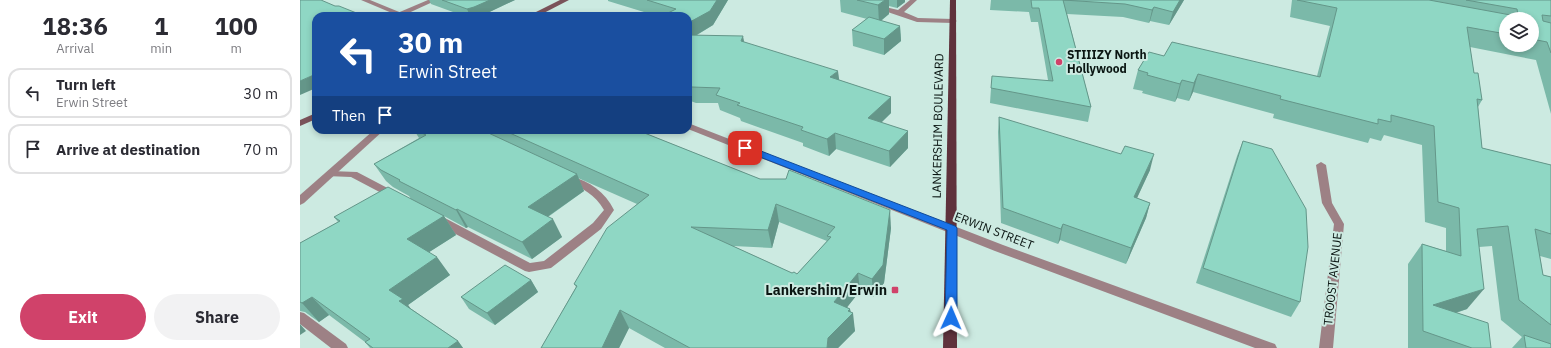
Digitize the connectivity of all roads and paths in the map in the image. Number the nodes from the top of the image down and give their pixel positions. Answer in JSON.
{"nodes":[{"id":1,"x":364,"y":0,"type":"edge"},
{"id":2,"x":434,"y":0,"type":"edge"},
{"id":3,"x":566,"y":0,"type":"edge"},
{"id":4,"x":914,"y":0,"type":"edge"},
{"id":5,"x":953,"y":0,"type":"edge"},
{"id":6,"x":870,"y":6,"type":"dead end"},
{"id":7,"x":394,"y":12,"type":"edge"},
{"id":8,"x":408,"y":12,"type":"edge"},
{"id":9,"x":540,"y":12,"type":"edge"},
{"id":10,"x":899,"y":13,"type":"junction"},
{"id":11,"x":953,"y":21,"type":"junction"},
{"id":12,"x":312,"y":118,"type":"edge"},
{"id":13,"x":300,"y":123,"type":"edge"},
{"id":14,"x":692,"y":128,"type":"edge"},
{"id":15,"x":375,"y":134,"type":"edge"},
{"id":16,"x":1321,"y":165,"type":"dead end"},
{"id":17,"x":330,"y":174,"type":"junction"},
{"id":18,"x":563,"y":176,"type":"edge"},
{"id":19,"x":300,"y":201,"type":"edge"},
{"id":20,"x":402,"y":201,"type":"edge"},
{"id":21,"x":430,"y":216,"type":"edge"},
{"id":22,"x":952,"y":228,"type":"junction"},
{"id":23,"x":300,"y":317,"type":"edge"},
{"id":24,"x":341,"y":348,"type":"edge"},
{"id":25,"x":950,"y":348,"type":"edge"},
{"id":26,"x":1270,"y":348,"type":"edge"},
{"id":27,"x":1326,"y":348,"type":"edge"}],
"edges":[{"from":1,"to":7,"type":"street"},
{"from":2,"to":8,"type":"street"},
{"from":3,"to":9,"type":"main road"},
{"from":4,"to":10,"type":"street"},
{"from":5,"to":11,"type":"main road","name":"LANKERSHIM BOULEVARD"},
{"from":6,"to":10,"type":"street"},
{"from":10,"to":11,"type":"street"},
{"from":11,"to":22,"type":"main road","name":"LANKERSHIM BOULEVARD"},
{"from":12,"to":13,"type":"main road"},
{"from":14,"to":22,"type":"street","name":"ERWIN STREET"},
{"from":15,"to":17,"type":"street"},
{"from":16,"to":27,"type":"street","name":"TROOST AVENUE"},
{"from":17,"to":19,"type":"street"},
{"from":17,"to":20,"type":"street"},
{"from":18,"to":21,"type":"street"},
{"from":22,"to":25,"type":"main road","name":"LANKERSHIM BOULEVARD"},
{"from":22,"to":26,"type":"street","name":"ERWIN STREET"},
{"from":23,"to":24,"type":"street"}]}
